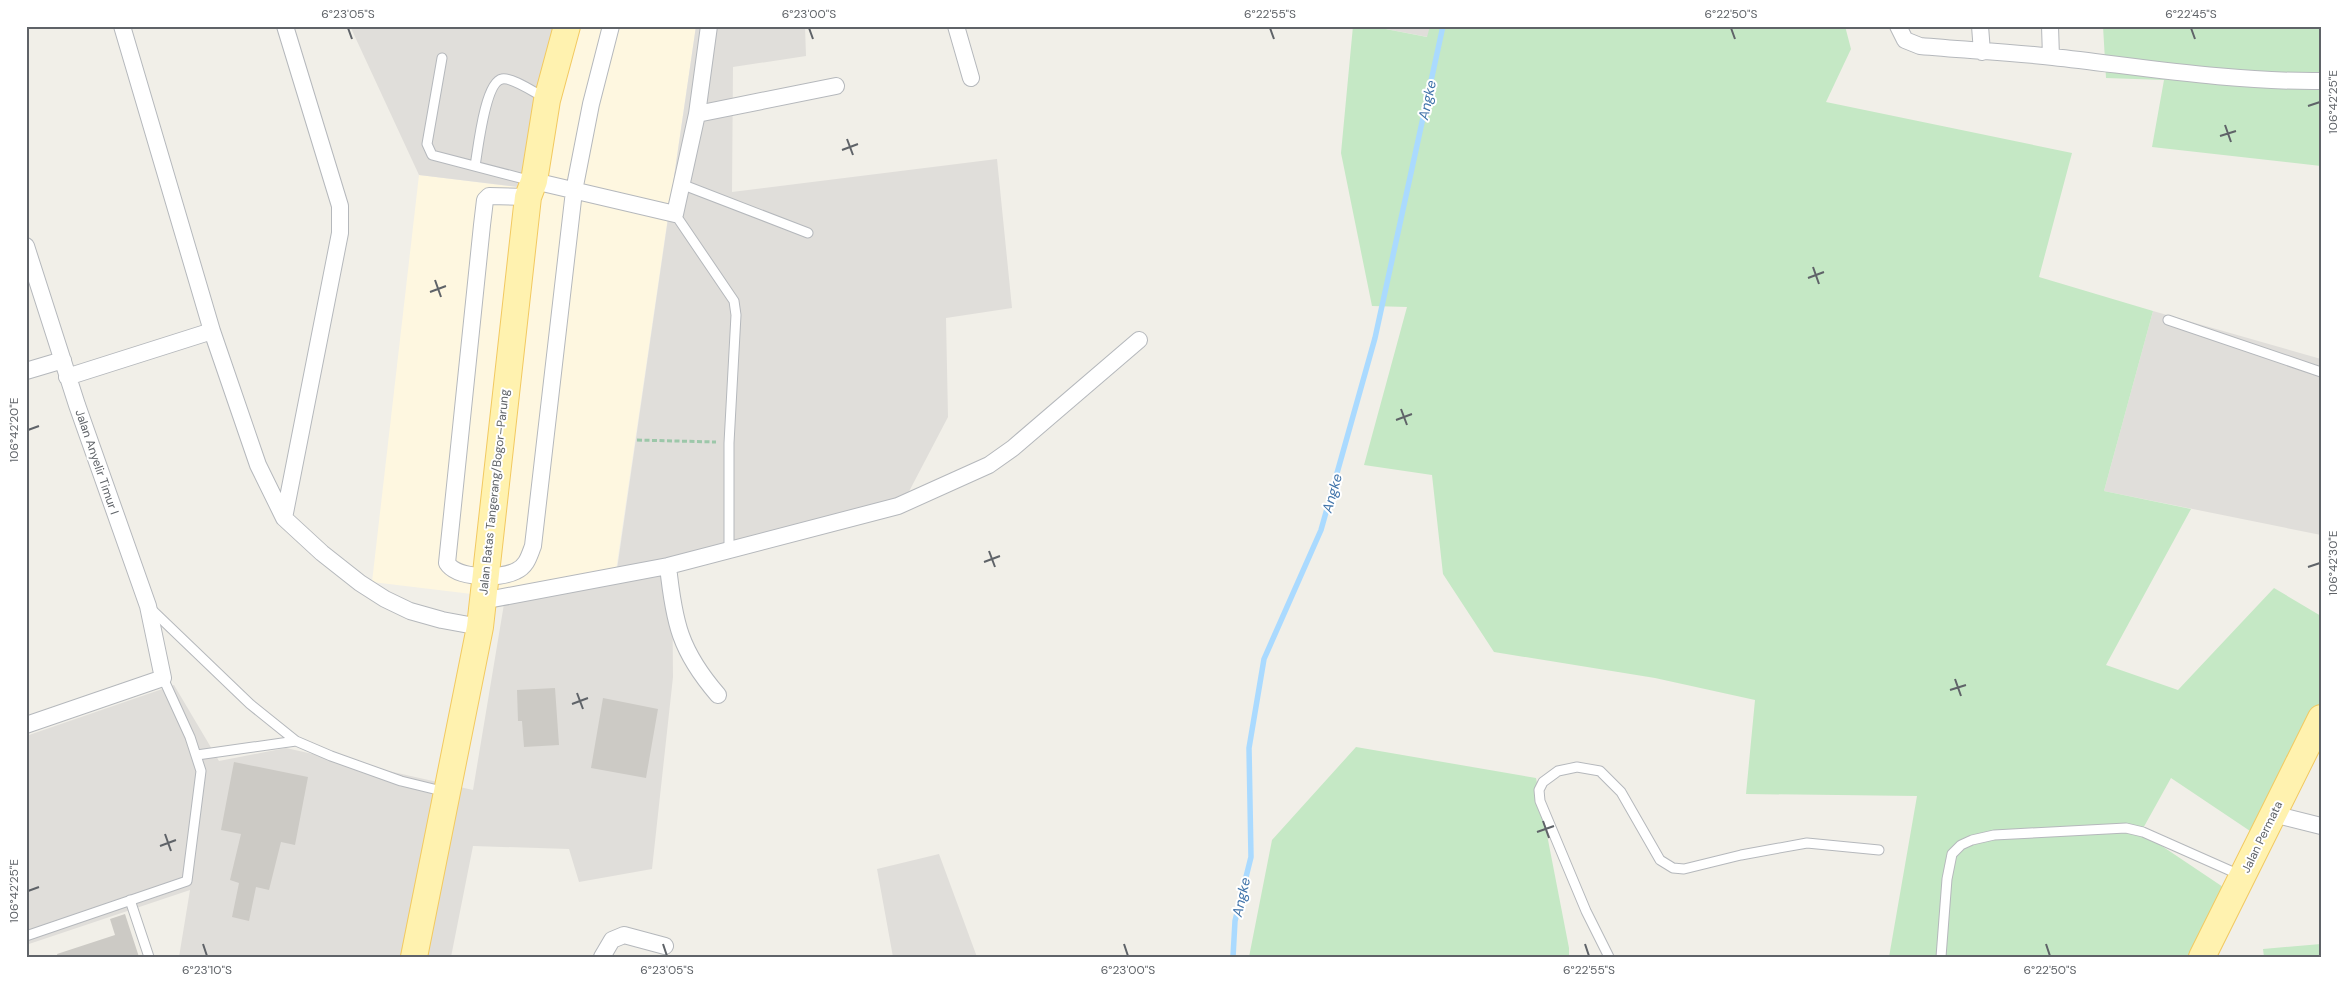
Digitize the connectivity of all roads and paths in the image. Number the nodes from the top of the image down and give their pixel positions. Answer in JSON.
{"nodes":[{"id":1,"x":122,"y":26,"type":"edge"},
{"id":2,"x":285,"y":26,"type":"edge"},
{"id":3,"x":567,"y":26,"type":"edge"},
{"id":4,"x":612,"y":26,"type":"edge"},
{"id":5,"x":709,"y":26,"type":"edge"},
{"id":6,"x":956,"y":26,"type":"edge"},
{"id":7,"x":1898,"y":26,"type":"edge"},
{"id":8,"x":1980,"y":26,"type":"edge"},
{"id":9,"x":2050,"y":26,"type":"edge"},
{"id":10,"x":1982,"y":52,"type":"junction"},
{"id":11,"x":2051,"y":57,"type":"junction"},
{"id":12,"x":442,"y":58,"type":"dead end"},
{"id":13,"x":971,"y":78,"type":"dead end"},
{"id":14,"x":2321,"y":81,"type":"edge"},
{"id":15,"x":836,"y":86,"type":"dead end"},
{"id":16,"x":547,"y":100,"type":"junction"},
{"id":17,"x":697,"y":114,"type":"junction"},
{"id":18,"x":475,"y":166,"type":"junction"},
{"id":19,"x":680,"y":184,"type":"junction"},
{"id":20,"x":531,"y":190,"type":"junction"},
{"id":21,"x":574,"y":191,"type":"junction"},
{"id":22,"x":675,"y":214,"type":"junction"},
{"id":23,"x":808,"y":233,"type":"dead end"},
{"id":24,"x":26,"y":246,"type":"edge"},
{"id":25,"x":2168,"y":320,"type":"dead end"},
{"id":26,"x":212,"y":331,"type":"junction"},
{"id":27,"x":1139,"y":340,"type":"dead end"},
{"id":28,"x":62,"y":360,"type":"junction"},
{"id":29,"x":26,"y":371,"type":"edge"},
{"id":30,"x":2321,"y":372,"type":"edge"},
{"id":31,"x":68,"y":377,"type":"junction"},
{"id":32,"x":637,"y":440,"type":"dead end"},
{"id":33,"x":729,"y":443,"type":"junction"},
{"id":34,"x":284,"y":518,"type":"junction"},
{"id":35,"x":729,"y":549,"type":"junction"},
{"id":36,"x":668,"y":566,"type":"junction"},
{"id":37,"x":484,"y":589,"type":"junction"},
{"id":38,"x":148,"y":606,"type":"junction"},
{"id":39,"x":480,"y":627,"type":"junction"},
{"id":40,"x":163,"y":678,"type":"junction"},
{"id":41,"x":718,"y":696,"type":"dead end"},
{"id":42,"x":26,"y":725,"type":"edge"},
{"id":43,"x":2318,"y":731,"type":"edge"},
{"id":44,"x":296,"y":741,"type":"junction"},
{"id":45,"x":197,"y":756,"type":"junction"},
{"id":46,"x":448,"y":793,"type":"junction"},
{"id":47,"x":2272,"y":814,"type":"junction"},
{"id":48,"x":2321,"y":826,"type":"edge"},
{"id":49,"x":1879,"y":850,"type":"dead end"},
{"id":50,"x":2243,"y":876,"type":"junction"},
{"id":51,"x":130,"y":900,"type":"junction"},
{"id":52,"x":26,"y":936,"type":"edge"},
{"id":53,"x":665,"y":946,"type":"dead end"},
{"id":54,"x":149,"y":957,"type":"edge"},
{"id":55,"x":414,"y":957,"type":"edge"},
{"id":56,"x":602,"y":957,"type":"edge"},
{"id":57,"x":1609,"y":957,"type":"edge"},
{"id":58,"x":1941,"y":957,"type":"edge"},
{"id":59,"x":2202,"y":957,"type":"edge"}],
"edges":[{"from":1,"to":26,"type":"street"},
{"from":2,"to":34,"type":"street"},
{"from":3,"to":16,"type":"main road","name":"Jalan Batas Tangerang/Bogor–Parung"},
{"from":4,"to":21,"type":"street"},
{"from":5,"to":17,"type":"street"},
{"from":6,"to":13,"type":"street"},
{"from":7,"to":10,"type":"street"},
{"from":8,"to":10,"type":"street"},
{"from":9,"to":11,"type":"street"},
{"from":10,"to":11,"type":"street"},
{"from":11,"to":14,"type":"street"},
{"from":12,"to":18,"type":"lane"},
{"from":15,"to":17,"type":"street"},
{"from":16,"to":18,"type":"lane"},
{"from":16,"to":20,"type":"main road","name":"Jalan Batas Tangerang/Bogor–Parung"},
{"from":17,"to":19,"type":"street"},
{"from":18,"to":20,"type":"lane"},
{"from":19,"to":22,"type":"street"},
{"from":19,"to":23,"type":"lane"},
{"from":20,"to":21,"type":"street"},
{"from":20,"to":37,"type":"main road","name":"Jalan Batas Tangerang/Bogor–Parung"},
{"from":20,"to":37,"type":"street"},
{"from":21,"to":22,"type":"street"},
{"from":21,"to":37,"type":"street"},
{"from":22,"to":33,"type":"lane"},
{"from":24,"to":28,"type":"street","name":"Jalan Anyelir Timur I"},
{"from":25,"to":30,"type":"lane"},
{"from":26,"to":31,"type":"street"},
{"from":26,"to":34,"type":"street"},
{"from":27,"to":35,"type":"street"},
{"from":28,"to":29,"type":"street"},
{"from":28,"to":31,"type":"street","name":"Jalan Anyelir Timur I"},
{"from":31,"to":38,"type":"street","name":"Jalan Anyelir Timur I"},
{"from":32,"to":33,"type":"path"},
{"from":33,"to":35,"type":"lane"},
{"from":34,"to":39,"type":"street"},
{"from":35,"to":36,"type":"street"},
{"from":36,"to":37,"type":"street"},
{"from":36,"to":41,"type":"street"},
{"from":37,"to":39,"type":"main road","name":"Jalan Batas Tangerang/Bogor–Parung"},
{"from":38,"to":40,"type":"street","name":"Jalan Anyelir Timur I"},
{"from":38,"to":44,"type":"lane"},
{"from":39,"to":46,"type":"main road","name":"Jalan Batas Tangerang/Bogor–Parung"},
{"from":40,"to":42,"type":"street"},
{"from":40,"to":45,"type":"lane"},
{"from":43,"to":47,"type":"main road","name":"Jalan Permata"},
{"from":44,"to":45,"type":"lane"},
{"from":44,"to":46,"type":"lane"},
{"from":45,"to":51,"type":"lane"},
{"from":46,"to":55,"type":"main road","name":"Jalan Batas Tangerang/Bogor–Parung"},
{"from":47,"to":48,"type":"street"},
{"from":47,"to":50,"type":"main road","name":"Jalan Permata"},
{"from":49,"to":57,"type":"lane"},
{"from":50,"to":58,"type":"lane"},
{"from":50,"to":59,"type":"main road","name":"Jalan Permata"},
{"from":51,"to":52,"type":"lane"},
{"from":51,"to":54,"type":"lane"},
{"from":53,"to":56,"type":"street"}]}
